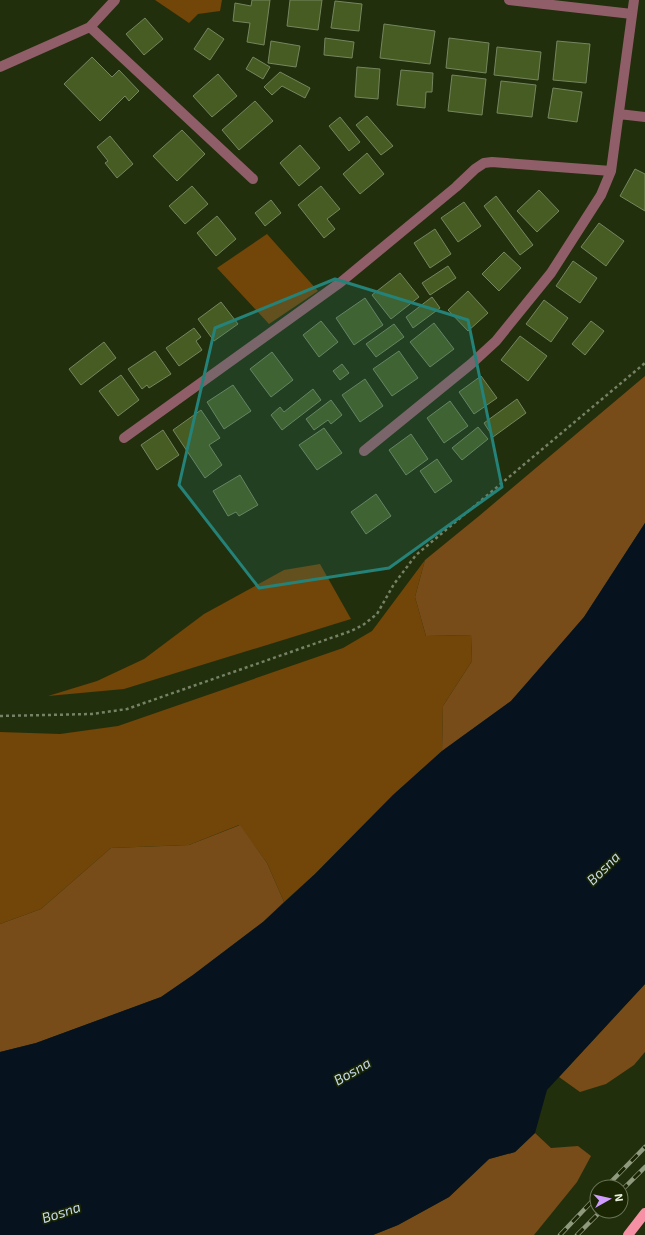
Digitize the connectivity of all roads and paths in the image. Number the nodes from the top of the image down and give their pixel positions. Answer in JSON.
{"nodes":[{"id":1,"x":115,"y":0,"type":"edge"},
{"id":2,"x":509,"y":0,"type":"edge"},
{"id":3,"x":634,"y":0,"type":"edge"},
{"id":4,"x":632,"y":14,"type":"junction"},
{"id":5,"x":90,"y":27,"type":"junction"},
{"id":6,"x":0,"y":67,"type":"edge"},
{"id":7,"x":619,"y":114,"type":"junction"},
{"id":8,"x":645,"y":117,"type":"edge"},
{"id":9,"x":611,"y":171,"type":"junction"},
{"id":10,"x":253,"y":179,"type":"dead end"},
{"id":11,"x":645,"y":363,"type":"edge"},
{"id":12,"x":124,"y":438,"type":"dead end"},
{"id":13,"x":364,"y":451,"type":"dead end"},
{"id":14,"x":0,"y":716,"type":"edge"},
{"id":15,"x":645,"y":1214,"type":"edge"},
{"id":16,"x":628,"y":1235,"type":"edge"}],
"edges":[{"from":1,"to":5,"type":"street"},
{"from":2,"to":4,"type":"street"},
{"from":3,"to":4,"type":"street"},
{"from":4,"to":7,"type":"street"},
{"from":5,"to":6,"type":"street"},
{"from":5,"to":10,"type":"street"},
{"from":7,"to":8,"type":"street"},
{"from":7,"to":9,"type":"street"},
{"from":9,"to":12,"type":"street"},
{"from":9,"to":13,"type":"street"},
{"from":11,"to":14,"type":"path"},
{"from":15,"to":16,"type":"main road"}]}
